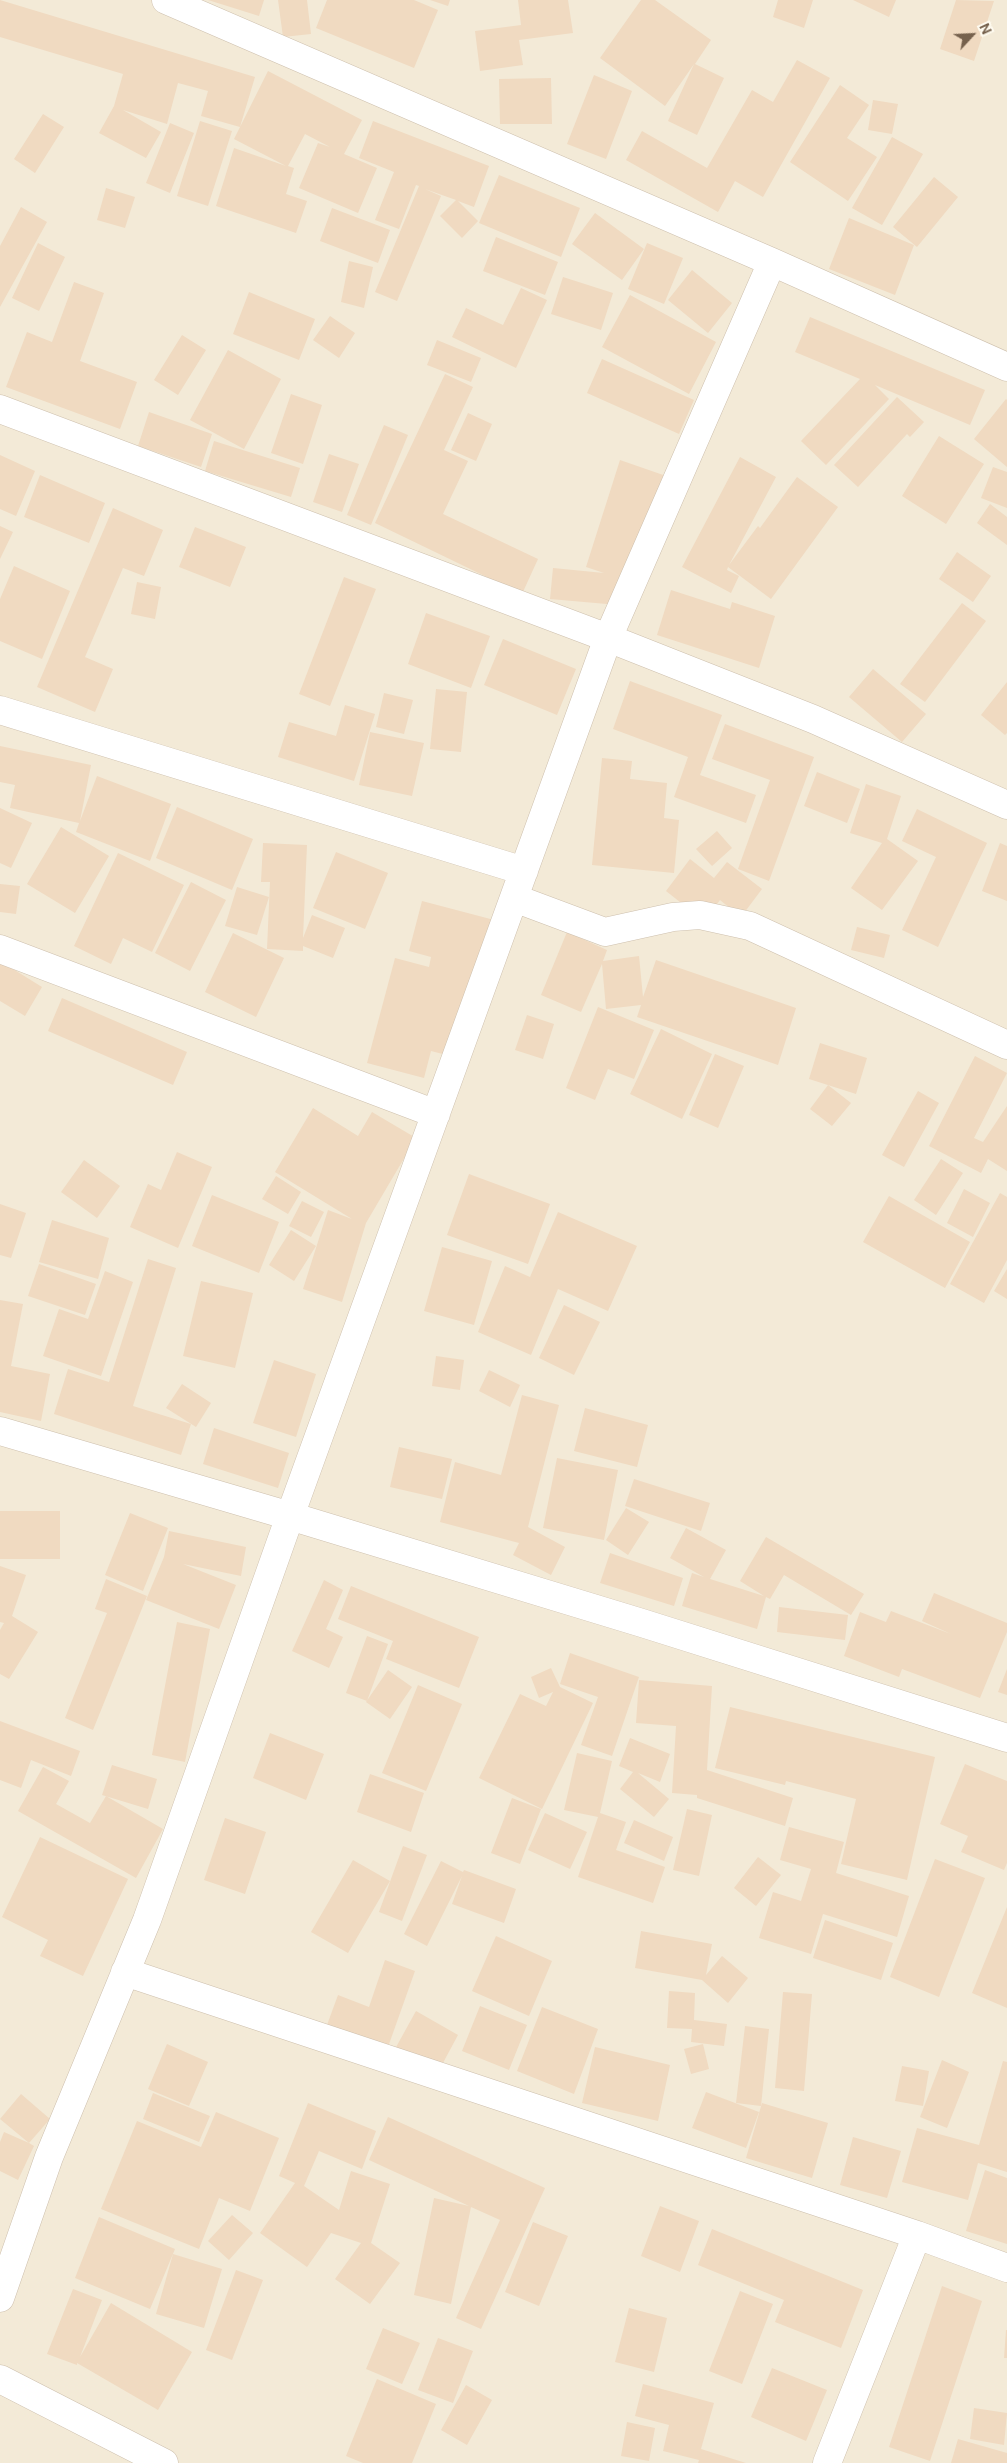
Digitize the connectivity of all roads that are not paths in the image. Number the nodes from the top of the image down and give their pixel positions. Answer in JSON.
{"nodes":[{"id":1,"x":166,"y":0,"type":"edge"},
{"id":2,"x":772,"y":262,"type":"junction"},
{"id":3,"x":1007,"y":367,"type":"edge"},
{"id":4,"x":0,"y":410,"type":"edge"},
{"id":5,"x":608,"y":638,"type":"junction"},
{"id":6,"x":0,"y":710,"type":"edge"},
{"id":7,"x":1007,"y":805,"type":"edge"},
{"id":8,"x":524,"y":872,"type":"junction"},
{"id":9,"x":514,"y":898,"type":"junction"},
{"id":10,"x":0,"y":949,"type":"edge"},
{"id":11,"x":1007,"y":1045,"type":"edge"},
{"id":12,"x":436,"y":1114,"type":"junction"},
{"id":13,"x":0,"y":1431,"type":"edge"},
{"id":14,"x":290,"y":1516,"type":"junction"},
{"id":15,"x":1007,"y":1738,"type":"edge"},
{"id":16,"x":125,"y":1972,"type":"junction"},
{"id":17,"x":917,"y":2235,"type":"junction"},
{"id":18,"x":8,"y":2247,"type":"edge"},
{"id":19,"x":1007,"y":2268,"type":"edge"},
{"id":20,"x":0,"y":2298,"type":"edge"},
{"id":21,"x":0,"y":2379,"type":"edge"},
{"id":22,"x":164,"y":2463,"type":"edge"},
{"id":23,"x":827,"y":2463,"type":"edge"}],
"edges":[{"from":1,"to":2,"type":"street"},
{"from":2,"to":3,"type":"street"},
{"from":2,"to":5,"type":"street"},
{"from":4,"to":5,"type":"street"},
{"from":5,"to":7,"type":"street"},
{"from":5,"to":8,"type":"street"},
{"from":6,"to":8,"type":"street"},
{"from":8,"to":9,"type":"street"},
{"from":9,"to":11,"type":"street"},
{"from":9,"to":12,"type":"street"},
{"from":10,"to":12,"type":"street"},
{"from":12,"to":14,"type":"street"},
{"from":13,"to":14,"type":"street"},
{"from":14,"to":15,"type":"street"},
{"from":14,"to":16,"type":"street"},
{"from":16,"to":17,"type":"street"},
{"from":16,"to":18,"type":"street"},
{"from":17,"to":19,"type":"street"},
{"from":17,"to":23,"type":"street"},
{"from":18,"to":20,"type":"street"},
{"from":21,"to":22,"type":"street"}]}
